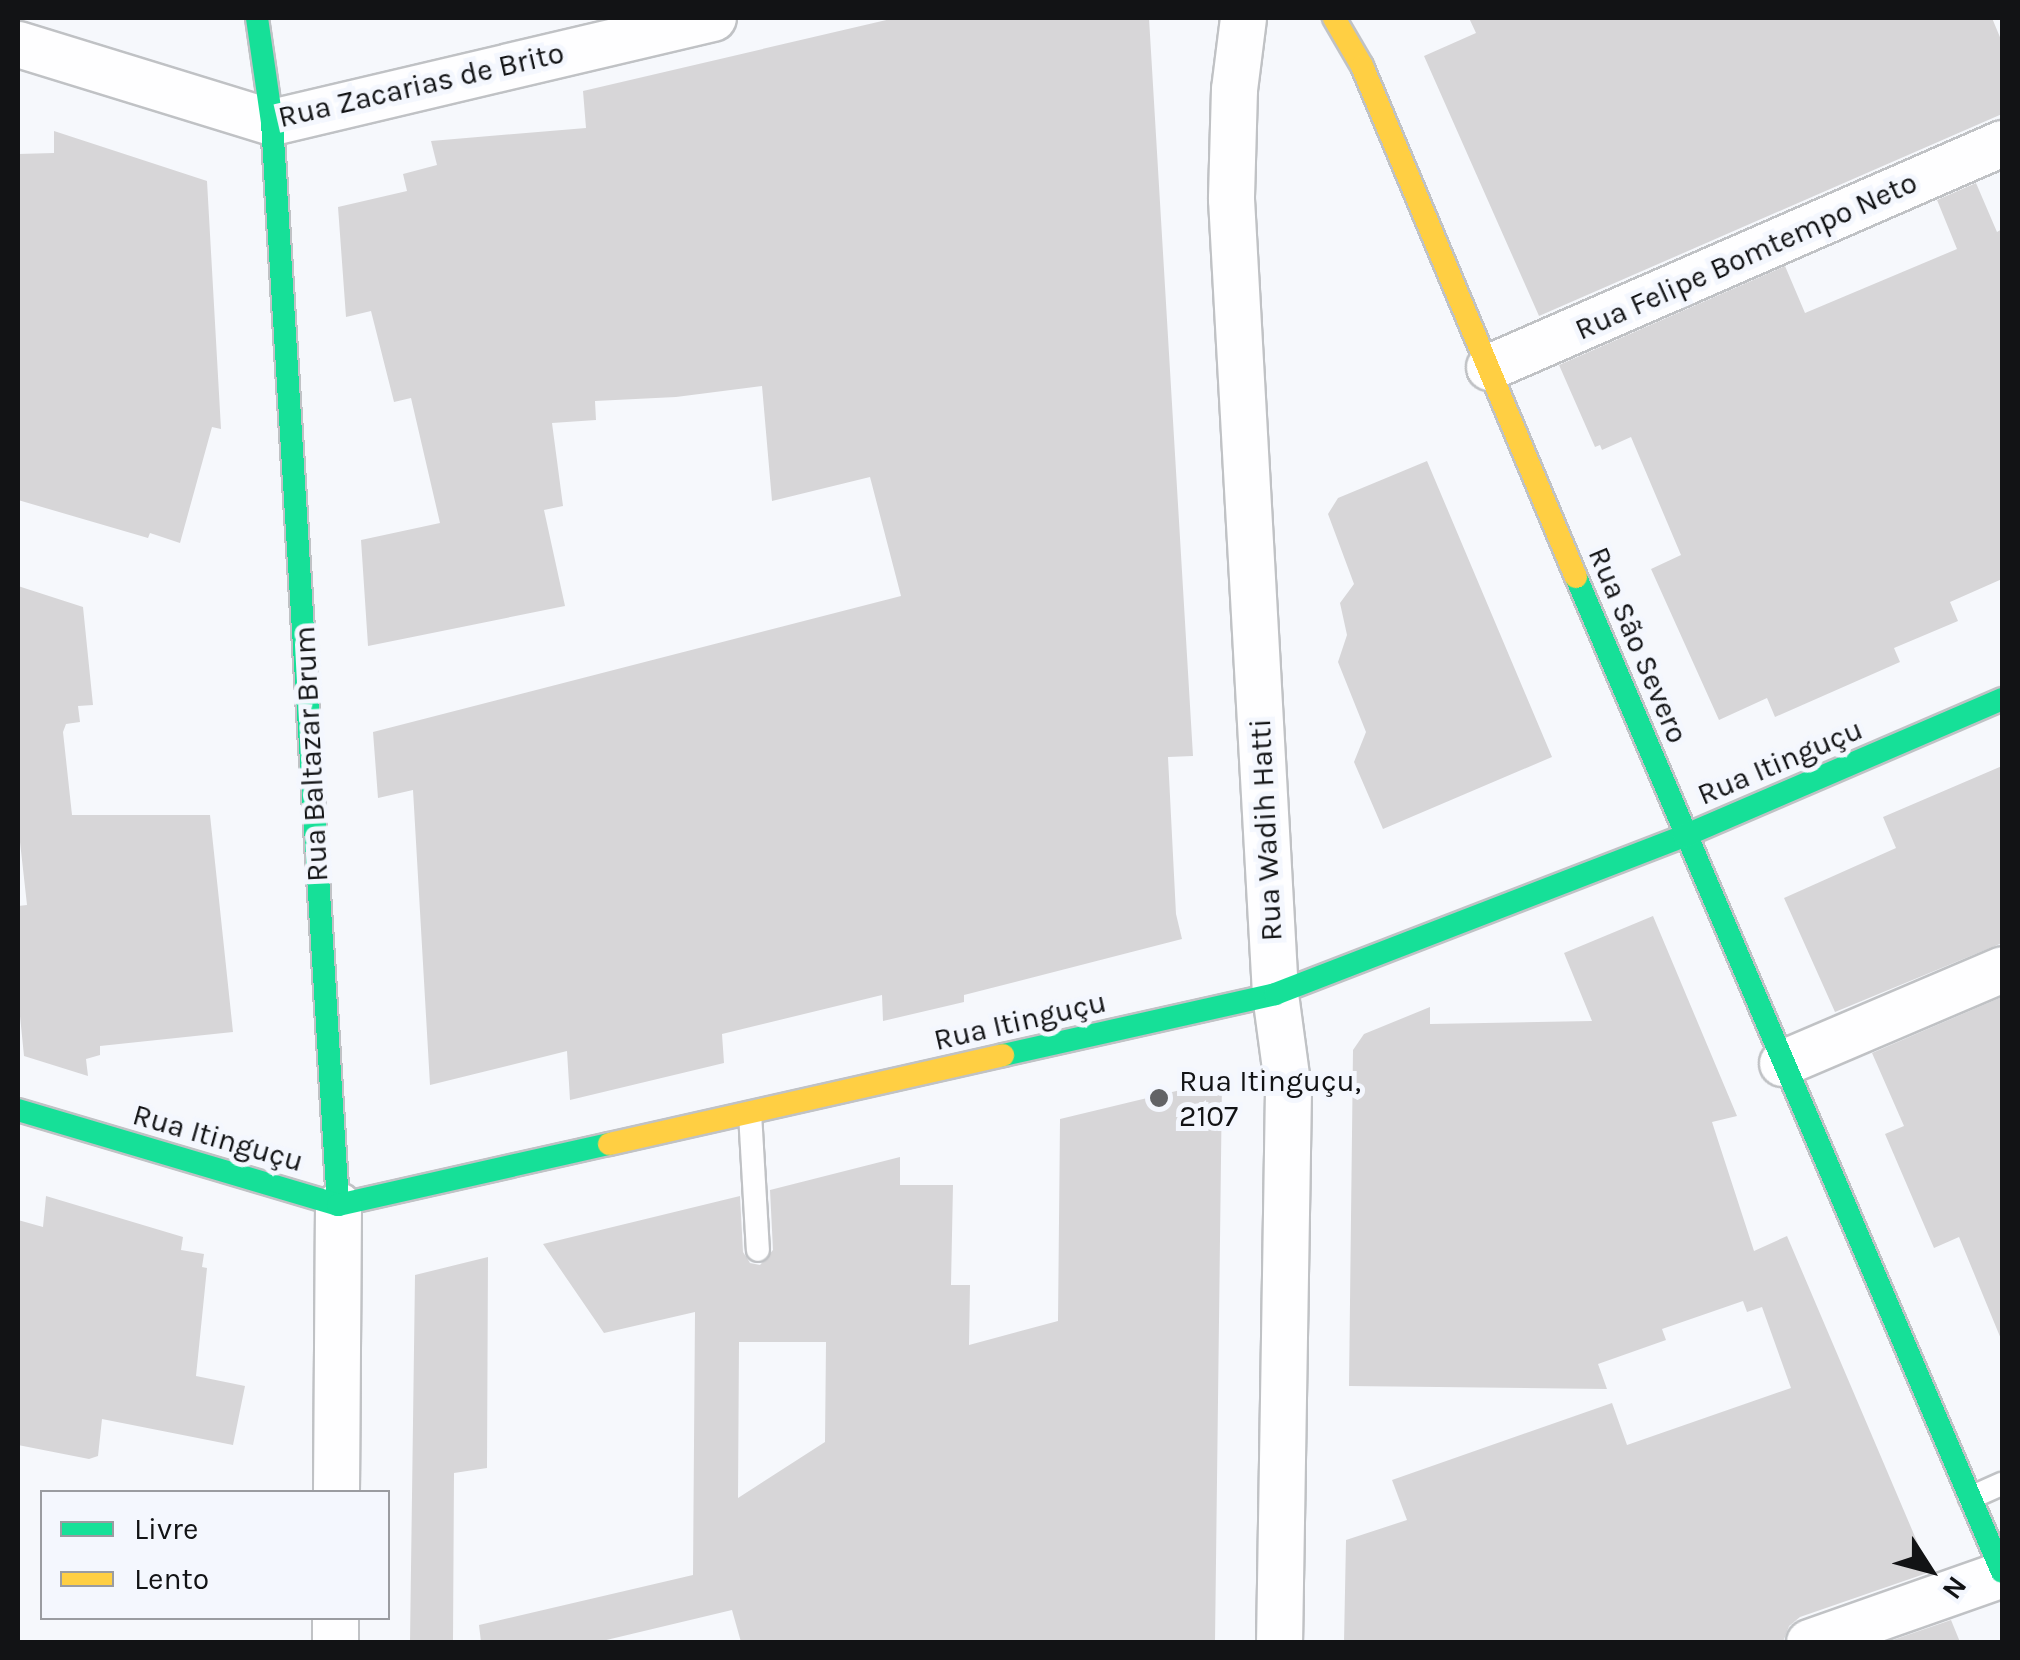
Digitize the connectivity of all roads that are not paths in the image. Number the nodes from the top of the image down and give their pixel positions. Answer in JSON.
{"nodes":[{"id":1,"x":257,"y":18,"type":"edge"},
{"id":2,"x":713,"y":18,"type":"edge"},
{"id":3,"x":1244,"y":18,"type":"edge"},
{"id":4,"x":1334,"y":18,"type":"edge"},
{"id":5,"x":18,"y":44,"type":"edge"},
{"id":6,"x":272,"y":122,"type":"junction"},
{"id":7,"x":2002,"y":143,"type":"edge"},
{"id":8,"x":1489,"y":368,"type":"junction"},
{"id":9,"x":2002,"y":699,"type":"edge"},
{"id":10,"x":1684,"y":836,"type":"junction"},
{"id":11,"x":2002,"y":969,"type":"edge"},
{"id":12,"x":1275,"y":994,"type":"junction"},
{"id":13,"x":1782,"y":1062,"type":"junction"},
{"id":14,"x":18,"y":1110,"type":"edge"},
{"id":15,"x":750,"y":1112,"type":"junction"},
{"id":16,"x":338,"y":1204,"type":"junction"},
{"id":17,"x":758,"y":1250,"type":"dead end"},
{"id":18,"x":2002,"y":1484,"type":"edge"},
{"id":19,"x":336,"y":1490,"type":"edge"},
{"id":20,"x":1970,"y":1498,"type":"junction"},
{"id":21,"x":2002,"y":1573,"type":"edge"},
{"id":22,"x":1278,"y":1642,"type":"edge"},
{"id":23,"x":1810,"y":1642,"type":"edge"}],
"edges":[{"from":1,"to":6,"type":"street","name":"Rua Baltazar Brum"},
{"from":2,"to":6,"type":"street","name":"Rua Zacarias de Brito"},
{"from":3,"to":12,"type":"street","name":"Rua Wadih Hatti"},
{"from":4,"to":8,"type":"street","name":"Rua São Severo"},
{"from":5,"to":6,"type":"street","name":"Rua Zacarias de Brito"},
{"from":6,"to":16,"type":"street","name":"Rua Baltazar Brum"},
{"from":7,"to":8,"type":"street","name":"Rua Felipe Bomtempo Neto"},
{"from":8,"to":10,"type":"street","name":"Rua São Severo"},
{"from":9,"to":10,"type":"street","name":"Rua Itinguçu"},
{"from":10,"to":12,"type":"street","name":"Rua Itinguçu"},
{"from":10,"to":13,"type":"street","name":"Rua São Severo"},
{"from":11,"to":13,"type":"street"},
{"from":12,"to":15,"type":"street","name":"Rua Itinguçu"},
{"from":12,"to":22,"type":"street","name":"Rua Wadih Hatti"},
{"from":13,"to":20,"type":"street","name":"Rua São Severo"},
{"from":14,"to":16,"type":"street","name":"Rua Itinguçu"},
{"from":15,"to":16,"type":"street","name":"Rua Itinguçu"},
{"from":15,"to":17,"type":"lane"},
{"from":16,"to":19,"type":"street","name":"Rua Baltazar Brum"},
{"from":18,"to":20,"type":"lane"},
{"from":20,"to":21,"type":"street","name":"Rua São Severo"},
{"from":21,"to":23,"type":"street"}]}
